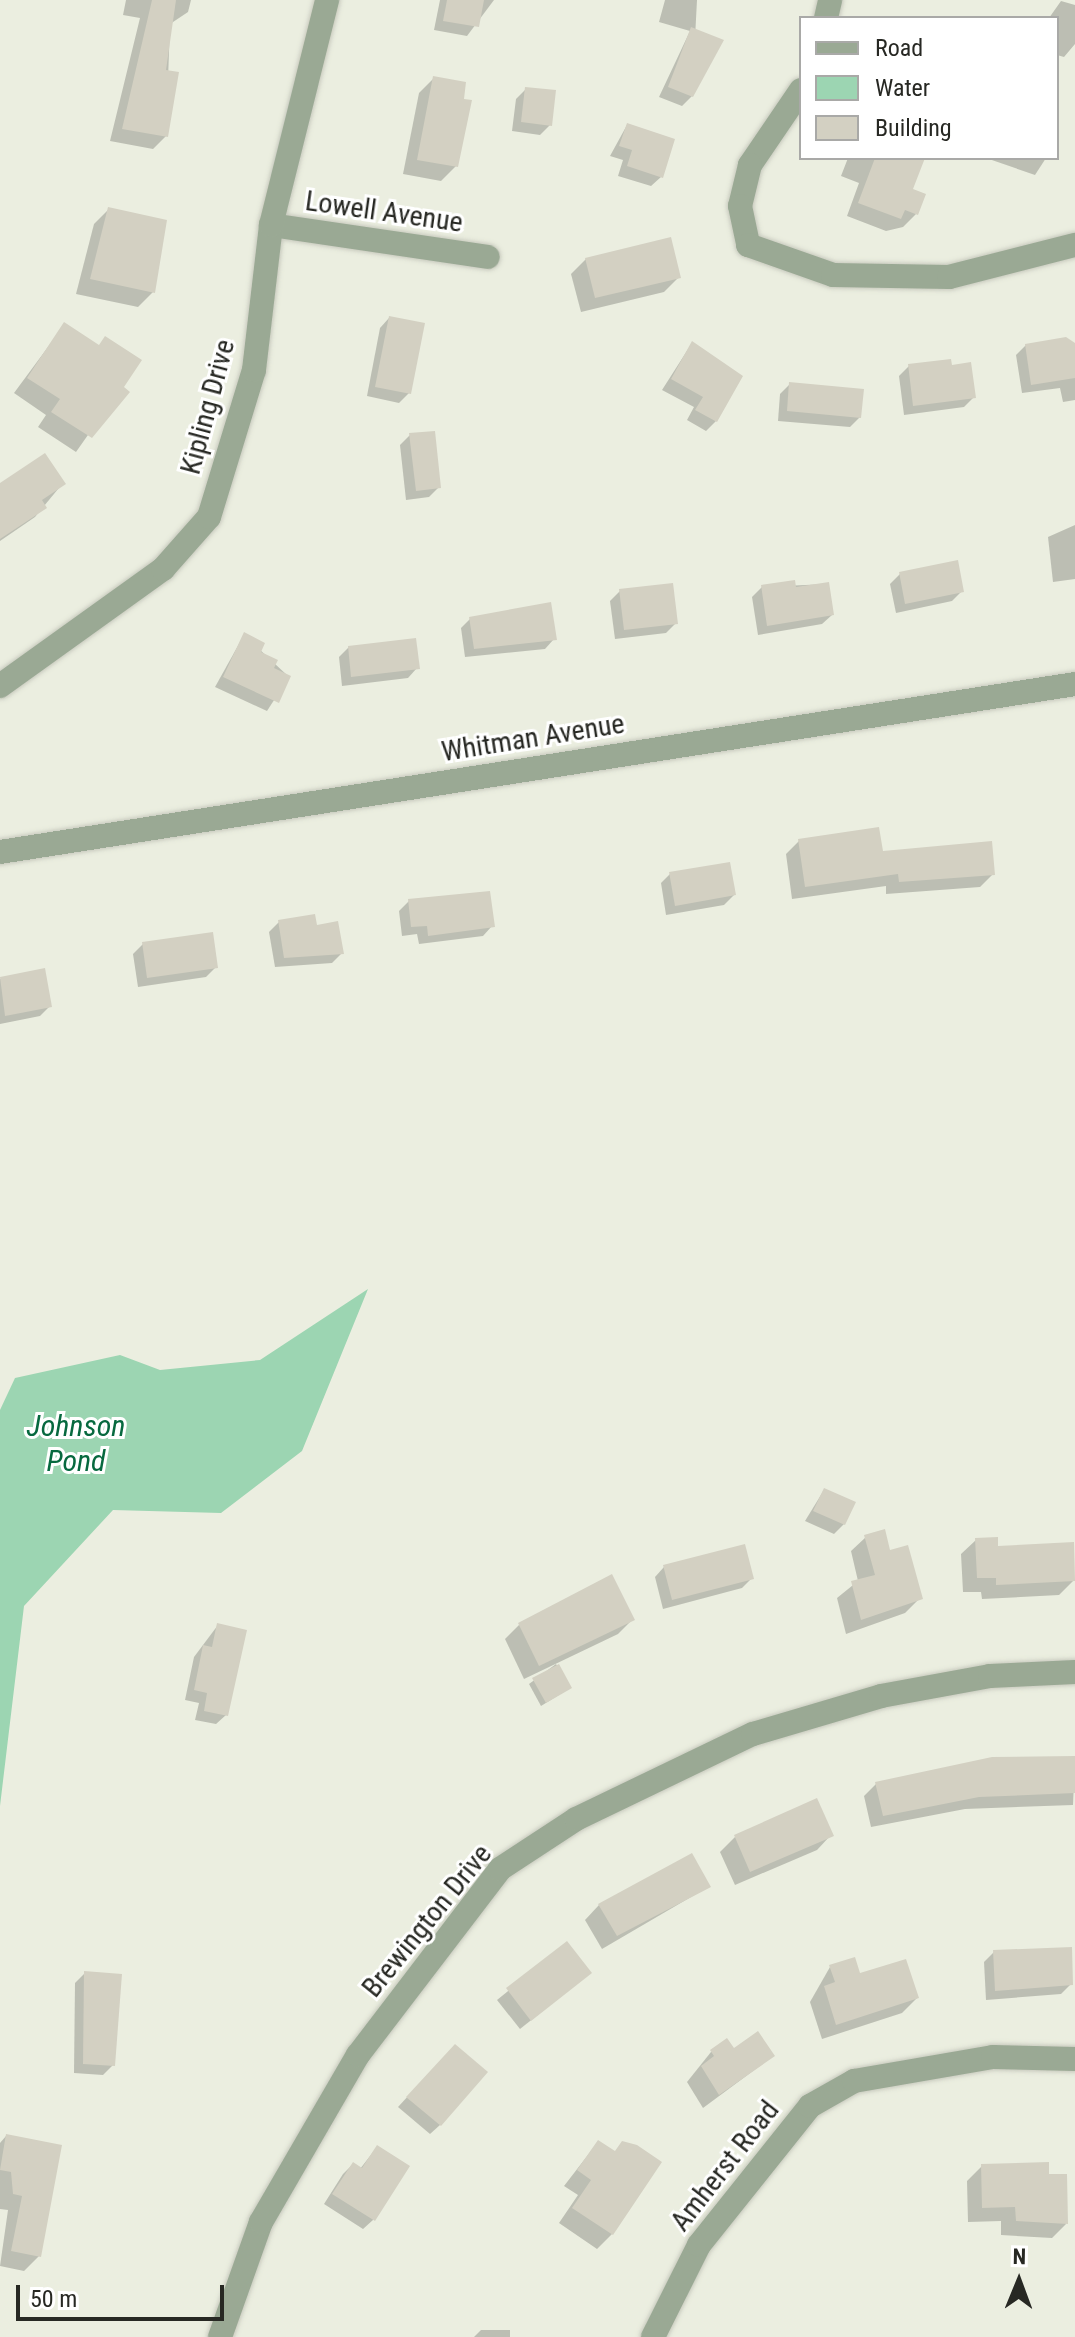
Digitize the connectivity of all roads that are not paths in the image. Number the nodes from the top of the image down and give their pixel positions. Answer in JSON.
{"nodes":[{"id":1,"x":327,"y":0,"type":"edge"},
{"id":2,"x":799,"y":93,"type":"edge"},
{"id":3,"x":271,"y":225,"type":"junction"},
{"id":4,"x":1075,"y":245,"type":"edge"},
{"id":5,"x":488,"y":257,"type":"dead end"},
{"id":6,"x":1075,"y":684,"type":"edge"},
{"id":7,"x":0,"y":686,"type":"edge"},
{"id":8,"x":0,"y":852,"type":"edge"},
{"id":9,"x":1075,"y":1672,"type":"edge"},
{"id":10,"x":1075,"y":2059,"type":"edge"},
{"id":11,"x":220,"y":2337,"type":"edge"},
{"id":12,"x":653,"y":2337,"type":"edge"}],
"edges":[{"from":1,"to":3,"type":"street","name":"Kipling Drive"},
{"from":2,"to":4,"type":"street"},
{"from":3,"to":5,"type":"street","name":"Lowell Avenue"},
{"from":3,"to":7,"type":"street","name":"Kipling Drive"},
{"from":6,"to":8,"type":"street","name":"Whitman Avenue"},
{"from":9,"to":11,"type":"street","name":"Brewington Drive"},
{"from":10,"to":12,"type":"street","name":"Amherst Road"}]}
